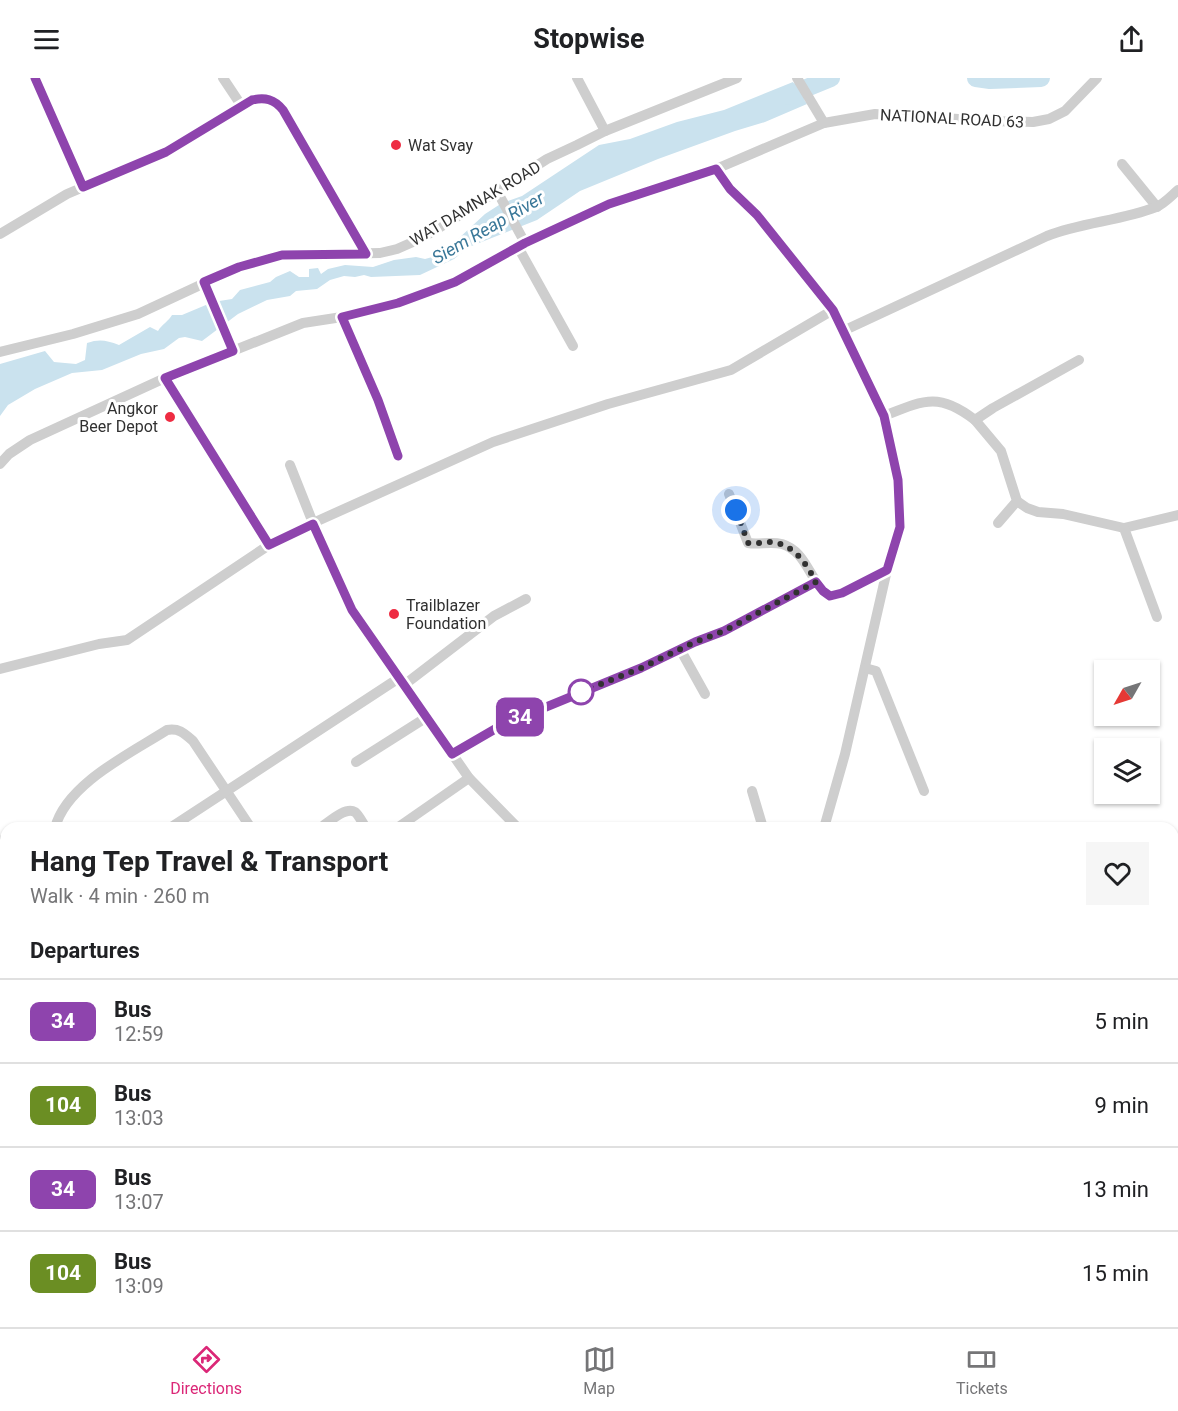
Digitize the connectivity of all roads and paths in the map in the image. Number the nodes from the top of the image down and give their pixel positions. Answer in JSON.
{"nodes":[{"id":1,"x":35,"y":78,"type":"edge"},
{"id":2,"x":223,"y":78,"type":"edge"},
{"id":3,"x":578,"y":78,"type":"edge"},
{"id":4,"x":737,"y":78,"type":"edge"},
{"id":5,"x":797,"y":78,"type":"edge"},
{"id":6,"x":1098,"y":78,"type":"edge"},
{"id":7,"x":242,"y":105,"type":"junction"},
{"id":8,"x":824,"y":123,"type":"junction"},
{"id":9,"x":605,"y":131,"type":"junction"},
{"id":10,"x":1122,"y":165,"type":"dead end"},
{"id":11,"x":716,"y":169,"type":"junction"},
{"id":12,"x":83,"y":187,"type":"junction"},
{"id":13,"x":1178,"y":190,"type":"edge"},
{"id":14,"x":499,"y":194,"type":"junction"},
{"id":15,"x":1157,"y":207,"type":"junction"},
{"id":16,"x":0,"y":234,"type":"edge"},
{"id":17,"x":522,"y":245,"type":"junction"},
{"id":18,"x":366,"y":254,"type":"junction"},
{"id":19,"x":206,"y":287,"type":"junction"},
{"id":20,"x":833,"y":310,"type":"junction"},
{"id":21,"x":342,"y":317,"type":"junction"},
{"id":22,"x":843,"y":331,"type":"junction"},
{"id":23,"x":573,"y":346,"type":"dead end"},
{"id":24,"x":233,"y":351,"type":"junction"},
{"id":25,"x":0,"y":352,"type":"edge"},
{"id":26,"x":1078,"y":360,"type":"dead end"},
{"id":27,"x":165,"y":378,"type":"junction"},
{"id":28,"x":884,"y":416,"type":"junction"},
{"id":29,"x":975,"y":420,"type":"junction"},
{"id":30,"x":398,"y":456,"type":"dead end"},
{"id":31,"x":0,"y":464,"type":"edge"},
{"id":32,"x":290,"y":465,"type":"dead end"},
{"id":33,"x":729,"y":494,"type":"dead end"},
{"id":34,"x":1017,"y":501,"type":"junction"},
{"id":35,"x":1178,"y":515,"type":"edge"},
{"id":36,"x":998,"y":523,"type":"dead end"},
{"id":37,"x":313,"y":524,"type":"junction"},
{"id":38,"x":1124,"y":528,"type":"junction"},
{"id":39,"x":269,"y":545,"type":"junction"},
{"id":40,"x":887,"y":570,"type":"junction"},
{"id":41,"x":816,"y":582,"type":"junction"},
{"id":42,"x":526,"y":598,"type":"dead end"},
{"id":43,"x":1157,"y":617,"type":"dead end"},
{"id":44,"x":680,"y":649,"type":"junction"},
{"id":45,"x":865,"y":668,"type":"junction"},
{"id":46,"x":0,"y":669,"type":"edge"},
{"id":47,"x":402,"y":681,"type":"junction"},
{"id":48,"x":705,"y":694,"type":"dead end"},
{"id":49,"x":427,"y":717,"type":"junction"},
{"id":50,"x":452,"y":754,"type":"junction"},
{"id":51,"x":356,"y":762,"type":"dead end"},
{"id":52,"x":469,"y":778,"type":"junction"},
{"id":53,"x":225,"y":791,"type":"junction"},
{"id":54,"x":752,"y":791,"type":"dead end"},
{"id":55,"x":924,"y":791,"type":"dead end"},
{"id":56,"x":56,"y":822,"type":"edge"},
{"id":57,"x":179,"y":822,"type":"edge"},
{"id":58,"x":247,"y":822,"type":"edge"},
{"id":59,"x":329,"y":822,"type":"edge"},
{"id":60,"x":362,"y":822,"type":"edge"},
{"id":61,"x":406,"y":822,"type":"edge"},
{"id":62,"x":512,"y":822,"type":"edge"},
{"id":63,"x":761,"y":822,"type":"edge"},
{"id":64,"x":826,"y":822,"type":"edge"}],
"edges":[{"from":1,"to":12,"type":"street"},
{"from":2,"to":7,"type":"street"},
{"from":3,"to":9,"type":"street"},
{"from":4,"to":9,"type":"street","name":"WAT DAMNAK ROAD"},
{"from":5,"to":8,"type":"street"},
{"from":6,"to":8,"type":"street","name":"NATIONAL ROAD 63"},
{"from":7,"to":12,"type":"street"},
{"from":7,"to":18,"type":"street"},
{"from":8,"to":11,"type":"street","name":"NATIONAL ROAD 63"},
{"from":9,"to":14,"type":"street","name":"WAT DAMNAK ROAD"},
{"from":10,"to":15,"type":"street"},
{"from":11,"to":17,"type":"street","name":"NATIONAL ROAD 63"},
{"from":11,"to":20,"type":"street"},
{"from":12,"to":16,"type":"street"},
{"from":13,"to":15,"type":"street"},
{"from":14,"to":17,"type":"street"},
{"from":14,"to":18,"type":"street","name":"WAT DAMNAK ROAD"},
{"from":15,"to":22,"type":"street"},
{"from":17,"to":21,"type":"street","name":"NATIONAL ROAD 63"},
{"from":17,"to":23,"type":"street"},
{"from":18,"to":19,"type":"street","name":"WAT DAMNAK ROAD"},
{"from":19,"to":24,"type":"street"},
{"from":19,"to":25,"type":"street","name":"WAT DAMNAK ROAD"},
{"from":20,"to":22,"type":"street"},
{"from":20,"to":37,"type":"street"},
{"from":21,"to":24,"type":"street","name":"NATIONAL ROAD 63"},
{"from":21,"to":30,"type":"street"},
{"from":22,"to":28,"type":"street"},
{"from":24,"to":27,"type":"street","name":"NATIONAL ROAD 63"},
{"from":26,"to":29,"type":"street"},
{"from":27,"to":31,"type":"street","name":"NATIONAL ROAD 63"},
{"from":27,"to":39,"type":"street"},
{"from":28,"to":29,"type":"street"},
{"from":28,"to":40,"type":"street"},
{"from":29,"to":34,"type":"street"},
{"from":32,"to":37,"type":"street"},
{"from":33,"to":41,"type":"street"},
{"from":34,"to":36,"type":"street"},
{"from":34,"to":38,"type":"street"},
{"from":35,"to":38,"type":"street"},
{"from":37,"to":39,"type":"street"},
{"from":37,"to":47,"type":"street"},
{"from":38,"to":43,"type":"street"},
{"from":39,"to":46,"type":"street"},
{"from":40,"to":41,"type":"street"},
{"from":40,"to":45,"type":"street"},
{"from":41,"to":44,"type":"street"},
{"from":42,"to":47,"type":"street"},
{"from":44,"to":48,"type":"street"},
{"from":44,"to":50,"type":"street"},
{"from":45,"to":55,"type":"street"},
{"from":45,"to":64,"type":"street"},
{"from":47,"to":49,"type":"street"},
{"from":47,"to":53,"type":"street"},
{"from":49,"to":50,"type":"street"},
{"from":49,"to":51,"type":"street"},
{"from":50,"to":52,"type":"street"},
{"from":52,"to":61,"type":"street"},
{"from":52,"to":62,"type":"street"},
{"from":53,"to":56,"type":"street"},
{"from":53,"to":57,"type":"street"},
{"from":53,"to":58,"type":"street"},
{"from":54,"to":63,"type":"street"},
{"from":59,"to":60,"type":"street"}]}
